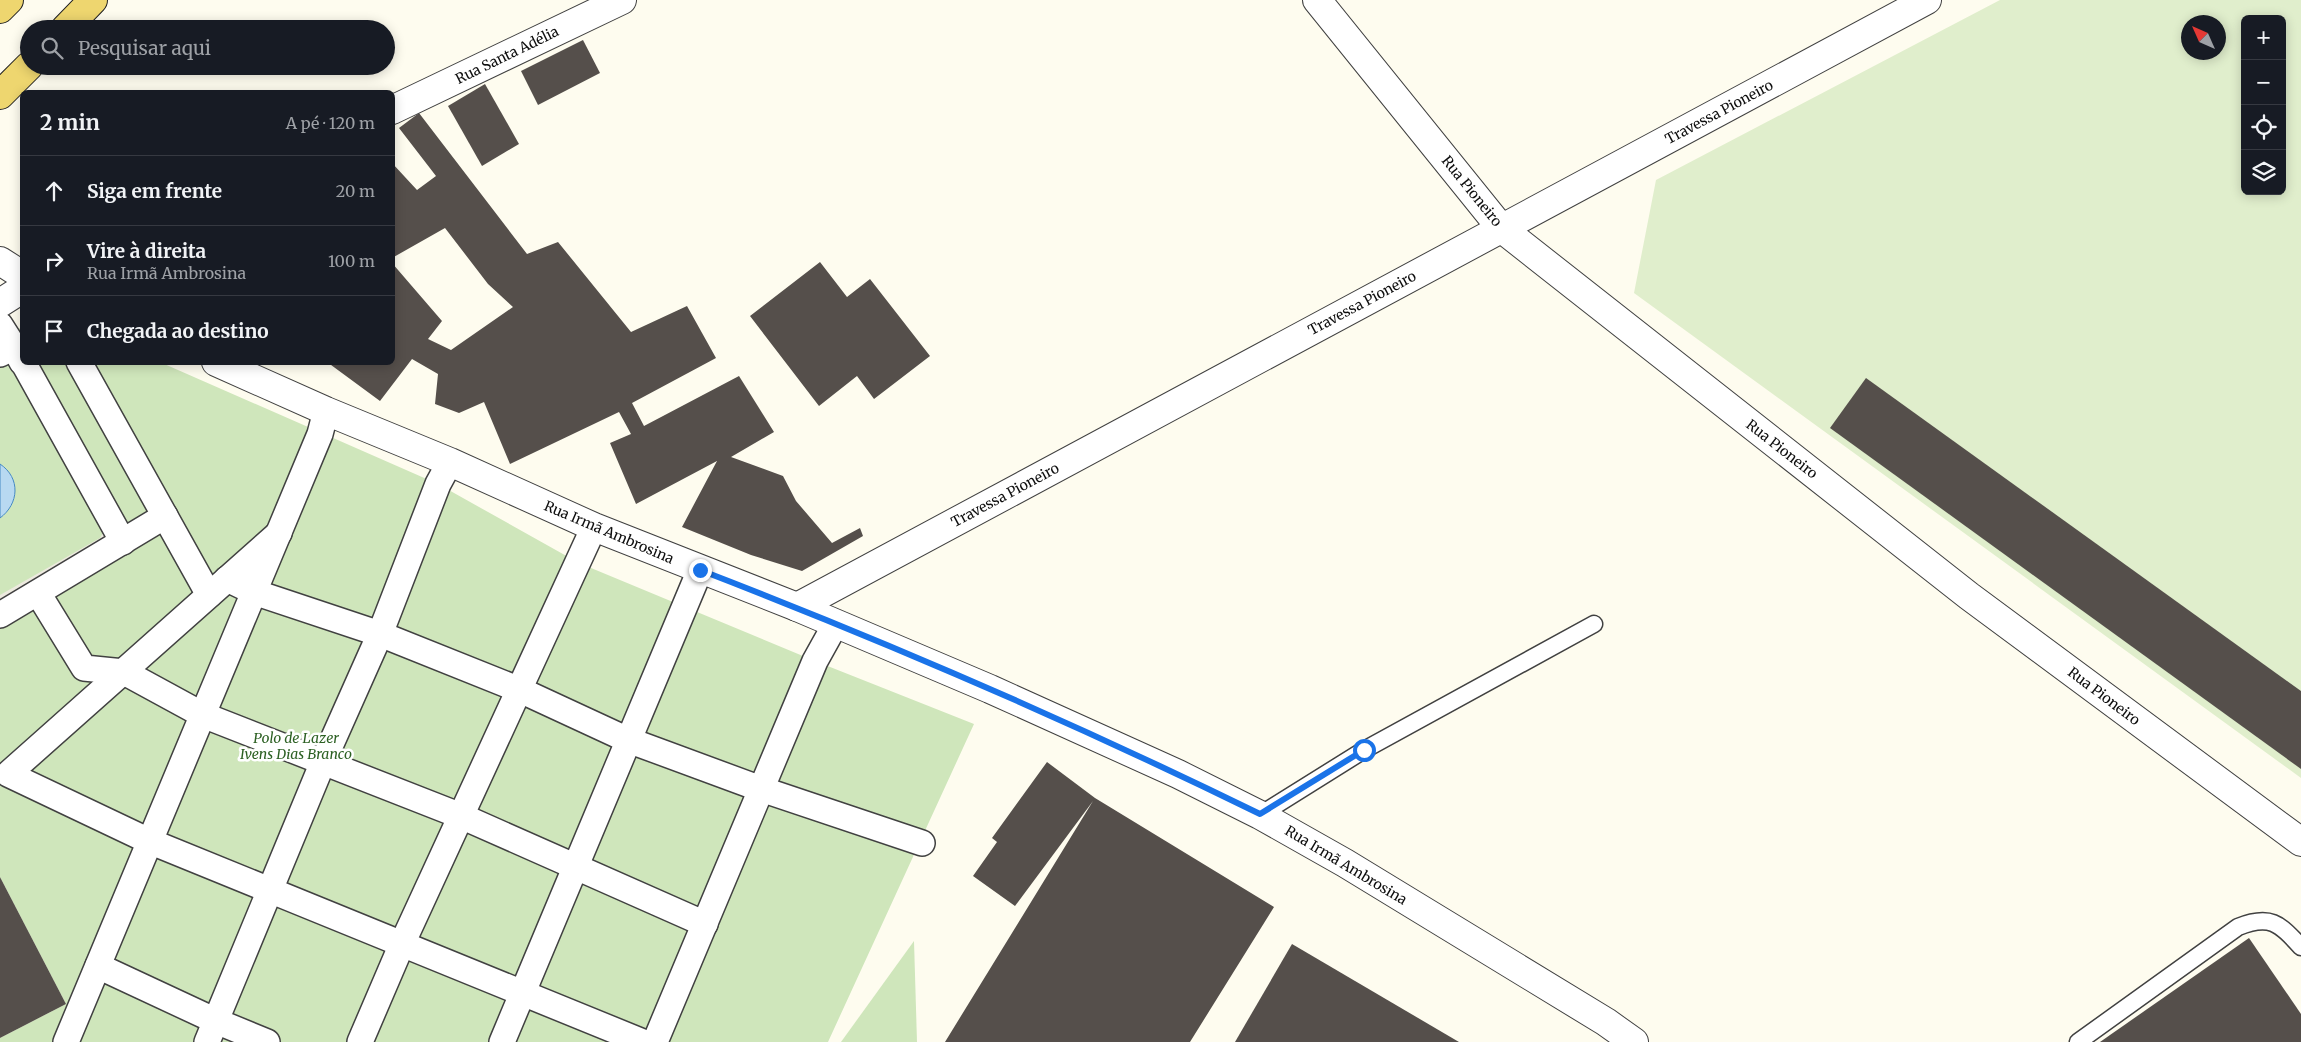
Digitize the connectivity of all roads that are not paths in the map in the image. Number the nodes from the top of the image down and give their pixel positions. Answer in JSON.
{"nodes":[{"id":1,"x":9,"y":0,"type":"edge"},
{"id":2,"x":93,"y":0,"type":"edge"},
{"id":3,"x":622,"y":0,"type":"edge"},
{"id":4,"x":1317,"y":0,"type":"edge"},
{"id":5,"x":1927,"y":0,"type":"edge"},
{"id":6,"x":0,"y":9,"type":"edge"},
{"id":7,"x":74,"y":20,"type":"edge"},
{"id":8,"x":20,"y":75,"type":"edge"},
{"id":9,"x":0,"y":95,"type":"edge"},
{"id":10,"x":395,"y":109,"type":"edge"},
{"id":11,"x":1501,"y":228,"type":"junction"},
{"id":12,"x":0,"y":261,"type":"edge"},
{"id":13,"x":20,"y":273,"type":"edge"},
{"id":14,"x":20,"y":289,"type":"edge"},
{"id":15,"x":0,"y":303,"type":"edge"},
{"id":16,"x":0,"y":325,"type":"edge"},
{"id":17,"x":15,"y":356,"type":"edge"},
{"id":18,"x":20,"y":365,"type":"edge"},
{"id":19,"x":81,"y":365,"type":"edge"},
{"id":20,"x":223,"y":365,"type":"edge"},
{"id":21,"x":326,"y":411,"type":"junction"},
{"id":22,"x":450,"y":462,"type":"junction"},
{"id":23,"x":165,"y":516,"type":"junction"},
{"id":24,"x":594,"y":527,"type":"junction"},
{"id":25,"x":278,"y":533,"type":"junction"},
{"id":26,"x":123,"y":542,"type":"junction"},
{"id":27,"x":700,"y":570,"type":"junction"},
{"id":28,"x":227,"y":579,"type":"junction"},
{"id":29,"x":254,"y":592,"type":"junction"},
{"id":30,"x":38,"y":594,"type":"junction"},
{"id":31,"x":209,"y":595,"type":"junction"},
{"id":32,"x":797,"y":607,"type":"junction"},
{"id":33,"x":0,"y":615,"type":"edge"},
{"id":34,"x":1594,"y":624,"type":"dead end"},
{"id":35,"x":835,"y":625,"type":"junction"},
{"id":36,"x":380,"y":634,"type":"junction"},
{"id":37,"x":124,"y":672,"type":"junction"},
{"id":38,"x":520,"y":690,"type":"junction"},
{"id":39,"x":203,"y":714,"type":"junction"},
{"id":40,"x":628,"y":740,"type":"junction"},
{"id":41,"x":323,"y":762,"type":"junction"},
{"id":42,"x":761,"y":789,"type":"junction"},
{"id":43,"x":1260,"y":814,"type":"junction"},
{"id":44,"x":461,"y":816,"type":"junction"},
{"id":45,"x":150,"y":841,"type":"junction"},
{"id":46,"x":2301,"y":842,"type":"edge"},
{"id":47,"x":922,"y":843,"type":"dead end"},
{"id":48,"x":576,"y":867,"type":"junction"},
{"id":49,"x":271,"y":891,"type":"junction"},
{"id":50,"x":705,"y":924,"type":"junction"},
{"id":51,"x":402,"y":944,"type":"junction"},
{"id":52,"x":2301,"y":947,"type":"edge"},
{"id":53,"x":98,"y":966,"type":"junction"},
{"id":54,"x":523,"y":993,"type":"junction"},
{"id":55,"x":212,"y":1032,"type":"edge"},
{"id":56,"x":66,"y":1042,"type":"edge"},
{"id":57,"x":267,"y":1042,"type":"edge"},
{"id":58,"x":360,"y":1042,"type":"edge"},
{"id":59,"x":502,"y":1042,"type":"edge"},
{"id":60,"x":643,"y":1042,"type":"edge"},
{"id":61,"x":655,"y":1042,"type":"edge"},
{"id":62,"x":1634,"y":1042,"type":"edge"},
{"id":63,"x":2078,"y":1042,"type":"edge"}],
"edges":[{"from":1,"to":6,"type":"main road"},
{"from":2,"to":7,"type":"main road"},
{"from":3,"to":10,"type":"street","name":"Rua Santa Adélia"},
{"from":4,"to":11,"type":"street","name":"Rua Pioneiro"},
{"from":5,"to":11,"type":"street","name":"Travessa Pioneiro"},
{"from":8,"to":9,"type":"main road"},
{"from":11,"to":32,"type":"street","name":"Travessa Pioneiro"},
{"from":11,"to":46,"type":"street","name":"Rua Pioneiro"},
{"from":12,"to":13,"type":"street"},
{"from":14,"to":15,"type":"street"},
{"from":16,"to":17,"type":"street"},
{"from":18,"to":26,"type":"street"},
{"from":19,"to":23,"type":"street"},
{"from":20,"to":21,"type":"street","name":"Rua Irmã Ambrosina"},
{"from":21,"to":22,"type":"street","name":"Rua Irmã Ambrosina"},
{"from":21,"to":25,"type":"street"},
{"from":22,"to":24,"type":"street","name":"Rua Irmã Ambrosina"},
{"from":22,"to":36,"type":"street"},
{"from":23,"to":26,"type":"street"},
{"from":23,"to":31,"type":"street"},
{"from":24,"to":27,"type":"street","name":"Rua Irmã Ambrosina"},
{"from":24,"to":38,"type":"street"},
{"from":25,"to":28,"type":"street"},
{"from":25,"to":29,"type":"street"},
{"from":26,"to":30,"type":"street"},
{"from":27,"to":32,"type":"street","name":"Rua Irmã Ambrosina"},
{"from":27,"to":40,"type":"street"},
{"from":28,"to":29,"type":"street"},
{"from":28,"to":31,"type":"street"},
{"from":29,"to":36,"type":"street"},
{"from":29,"to":39,"type":"street"},
{"from":30,"to":33,"type":"street"},
{"from":30,"to":37,"type":"street"},
{"from":31,"to":37,"type":"street"},
{"from":32,"to":35,"type":"street","name":"Rua Irmã Ambrosina"},
{"from":34,"to":43,"type":"lane"},
{"from":35,"to":42,"type":"street"},
{"from":35,"to":43,"type":"street","name":"Rua Irmã Ambrosina"},
{"from":36,"to":38,"type":"street"},
{"from":36,"to":41,"type":"street"},
{"from":37,"to":39,"type":"street"},
{"from":37,"to":45,"type":"street"},
{"from":38,"to":40,"type":"street"},
{"from":38,"to":44,"type":"street"},
{"from":39,"to":41,"type":"street"},
{"from":39,"to":45,"type":"street"},
{"from":40,"to":42,"type":"street"},
{"from":40,"to":48,"type":"street"},
{"from":41,"to":44,"type":"street"},
{"from":41,"to":49,"type":"street"},
{"from":42,"to":47,"type":"street"},
{"from":42,"to":50,"type":"street"},
{"from":43,"to":62,"type":"street","name":"Rua Irmã Ambrosina"},
{"from":44,"to":48,"type":"street"},
{"from":44,"to":51,"type":"street"},
{"from":45,"to":49,"type":"street"},
{"from":45,"to":53,"type":"street"},
{"from":48,"to":50,"type":"street"},
{"from":48,"to":54,"type":"street"},
{"from":49,"to":51,"type":"street"},
{"from":49,"to":55,"type":"street"},
{"from":50,"to":61,"type":"street"},
{"from":51,"to":54,"type":"street"},
{"from":51,"to":58,"type":"street"},
{"from":52,"to":63,"type":"lane"},
{"from":53,"to":55,"type":"street"},
{"from":53,"to":56,"type":"street"},
{"from":54,"to":59,"type":"street"},
{"from":54,"to":60,"type":"street"},
{"from":55,"to":57,"type":"street"}]}
